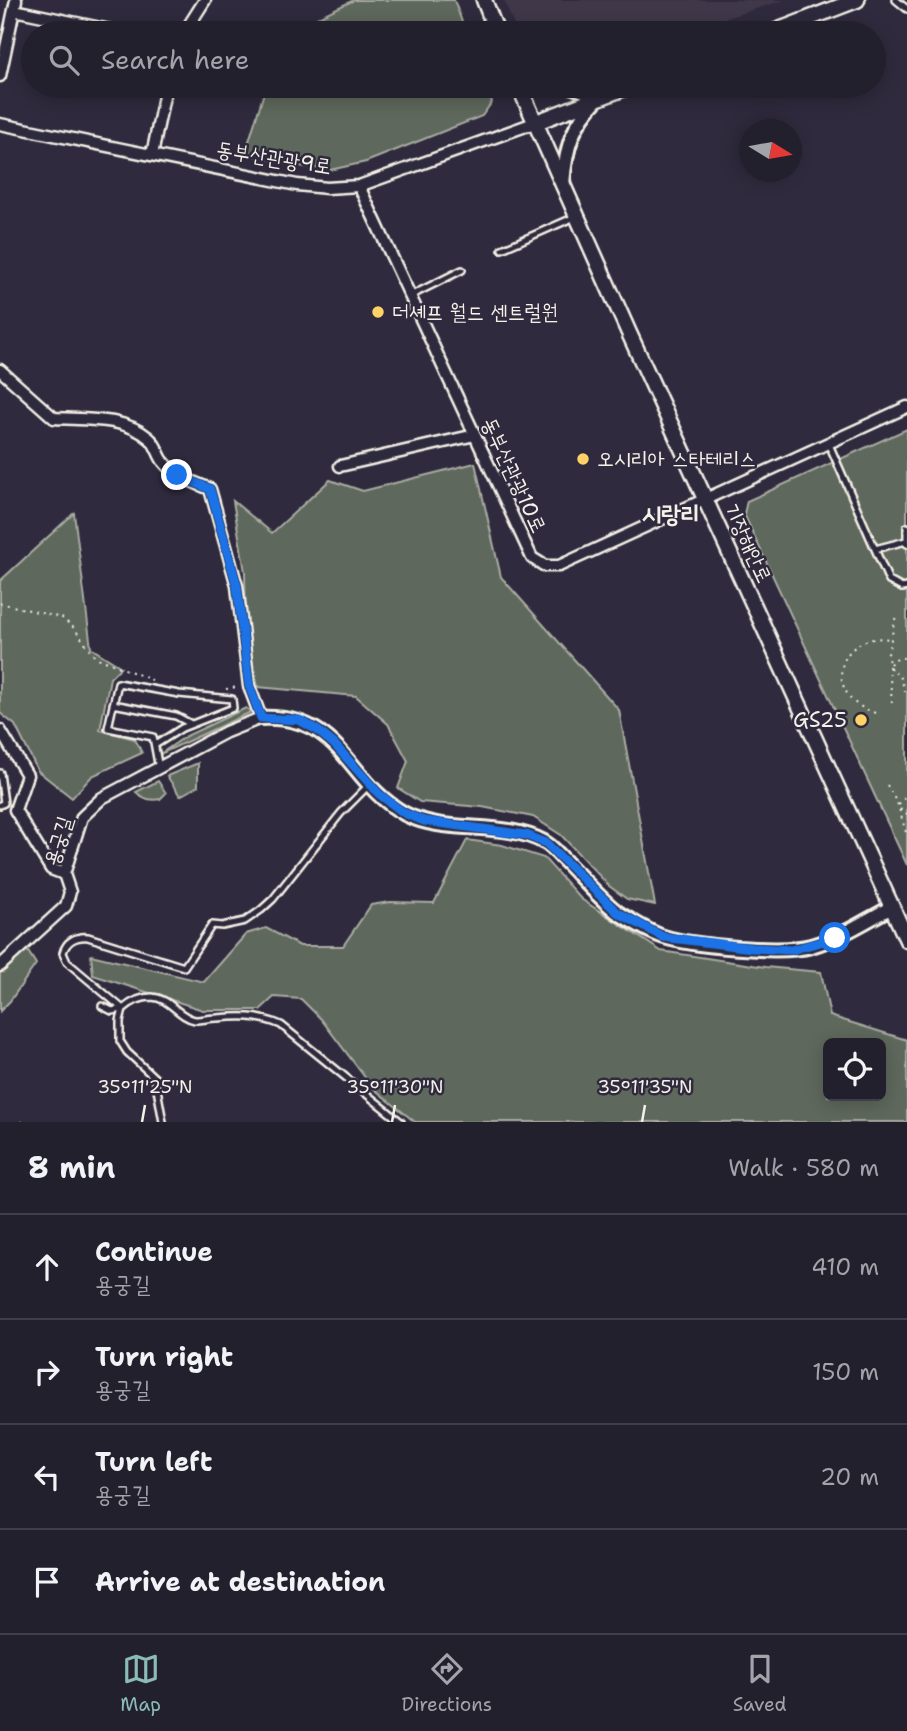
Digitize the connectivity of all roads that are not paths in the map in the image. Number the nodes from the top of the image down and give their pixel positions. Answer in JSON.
{"nodes":[{"id":1,"x":205,"y":0,"type":"edge"},
{"id":2,"x":484,"y":0,"type":"edge"},
{"id":3,"x":857,"y":0,"type":"edge"},
{"id":4,"x":896,"y":0,"type":"edge"},
{"id":5,"x":15,"y":5,"type":"edge"},
{"id":6,"x":907,"y":9,"type":"edge"},
{"id":7,"x":78,"y":21,"type":"edge"},
{"id":8,"x":192,"y":21,"type":"edge"},
{"id":9,"x":492,"y":21,"type":"edge"},
{"id":10,"x":802,"y":21,"type":"edge"},
{"id":11,"x":0,"y":76,"type":"edge"},
{"id":12,"x":164,"y":98,"type":"edge"},
{"id":13,"x":524,"y":98,"type":"edge"},
{"id":14,"x":597,"y":98,"type":"edge"},
{"id":15,"x":599,"y":98,"type":"edge"},
{"id":16,"x":534,"y":123,"type":"junction"},
{"id":17,"x":0,"y":124,"type":"edge"},
{"id":18,"x":152,"y":155,"type":"junction"},
{"id":19,"x":563,"y":185,"type":"junction"},
{"id":20,"x":359,"y":187,"type":"junction"},
{"id":21,"x":577,"y":215,"type":"junction"},
{"id":22,"x":502,"y":249,"type":"dead end"},
{"id":23,"x":462,"y":270,"type":"dead end"},
{"id":24,"x":410,"y":296,"type":"junction"},
{"id":25,"x":0,"y":370,"type":"edge"},
{"id":26,"x":907,"y":407,"type":"edge"},
{"id":27,"x":475,"y":435,"type":"junction"},
{"id":28,"x":828,"y":442,"type":"junction"},
{"id":29,"x":340,"y":466,"type":"dead end"},
{"id":30,"x":705,"y":500,"type":"junction"},
{"id":31,"x":907,"y":527,"type":"edge"},
{"id":32,"x":906,"y":543,"type":"edge"},
{"id":33,"x":875,"y":549,"type":"junction"},
{"id":34,"x":907,"y":587,"type":"edge"},
{"id":35,"x":113,"y":704,"type":"junction"},
{"id":36,"x":261,"y":718,"type":"junction"},
{"id":37,"x":191,"y":724,"type":"junction"},
{"id":38,"x":0,"y":730,"type":"edge"},
{"id":39,"x":155,"y":745,"type":"junction"},
{"id":40,"x":159,"y":769,"type":"junction"},
{"id":41,"x":0,"y":773,"type":"edge"},
{"id":42,"x":370,"y":783,"type":"junction"},
{"id":43,"x":18,"y":802,"type":"junction"},
{"id":44,"x":2,"y":804,"type":"edge"},
{"id":45,"x":64,"y":874,"type":"junction"},
{"id":46,"x":891,"y":907,"type":"junction"},
{"id":47,"x":907,"y":940,"type":"edge"},
{"id":48,"x":0,"y":966,"type":"edge"},
{"id":49,"x":102,"y":1006,"type":"dead end"},
{"id":50,"x":122,"y":1009,"type":"junction"},
{"id":51,"x":163,"y":1122,"type":"edge"},
{"id":52,"x":401,"y":1122,"type":"edge"}],
"edges":[{"from":1,"to":8,"type":"street"},
{"from":2,"to":9,"type":"main road"},
{"from":3,"to":10,"type":"main road"},
{"from":4,"to":6,"type":"lane"},
{"from":5,"to":7,"type":"street"},
{"from":5,"to":11,"type":"street"},
{"from":12,"to":18,"type":"street"},
{"from":13,"to":16,"type":"main road","name":"기장해안로"},
{"from":14,"to":16,"type":"main road"},
{"from":15,"to":19,"type":"street"},
{"from":16,"to":19,"type":"main road","name":"기장해안로"},
{"from":16,"to":20,"type":"street","name":"동부산관광9로"},
{"from":17,"to":18,"type":"street","name":"동부산관광9로"},
{"from":18,"to":20,"type":"street","name":"동부산관광9로"},
{"from":19,"to":21,"type":"main road","name":"기장해안로"},
{"from":20,"to":24,"type":"street","name":"동부산관광10로"},
{"from":21,"to":22,"type":"lane"},
{"from":21,"to":30,"type":"main road","name":"기장해안로"},
{"from":23,"to":24,"type":"lane"},
{"from":24,"to":27,"type":"street","name":"동부산관광10로"},
{"from":25,"to":36,"type":"street"},
{"from":26,"to":28,"type":"street","name":"동부산관광10로"},
{"from":27,"to":29,"type":"street"},
{"from":27,"to":30,"type":"street","name":"동부산관광10로"},
{"from":28,"to":30,"type":"street","name":"동부산관광10로"},
{"from":28,"to":33,"type":"lane"},
{"from":30,"to":46,"type":"main road","name":"기장해안로"},
{"from":31,"to":32,"type":"lane"},
{"from":32,"to":33,"type":"lane"},
{"from":33,"to":34,"type":"lane"},
{"from":35,"to":37,"type":"lane"},
{"from":35,"to":37,"type":"lane"},
{"from":35,"to":39,"type":"lane"},
{"from":36,"to":40,"type":"street","name":"용궁길"},
{"from":36,"to":42,"type":"street","name":"용궁길"},
{"from":37,"to":39,"type":"lane"},
{"from":38,"to":43,"type":"street"},
{"from":39,"to":40,"type":"lane"},
{"from":40,"to":45,"type":"street","name":"용궁길"},
{"from":41,"to":44,"type":"lane"},
{"from":42,"to":46,"type":"street","name":"용궁길"},
{"from":42,"to":50,"type":"lane"},
{"from":43,"to":44,"type":"lane"},
{"from":43,"to":45,"type":"street"},
{"from":45,"to":48,"type":"street","name":"용궁길"},
{"from":46,"to":47,"type":"main road","name":"기장해안로"},
{"from":49,"to":50,"type":"lane"},
{"from":50,"to":51,"type":"lane"},
{"from":50,"to":52,"type":"lane"}]}
